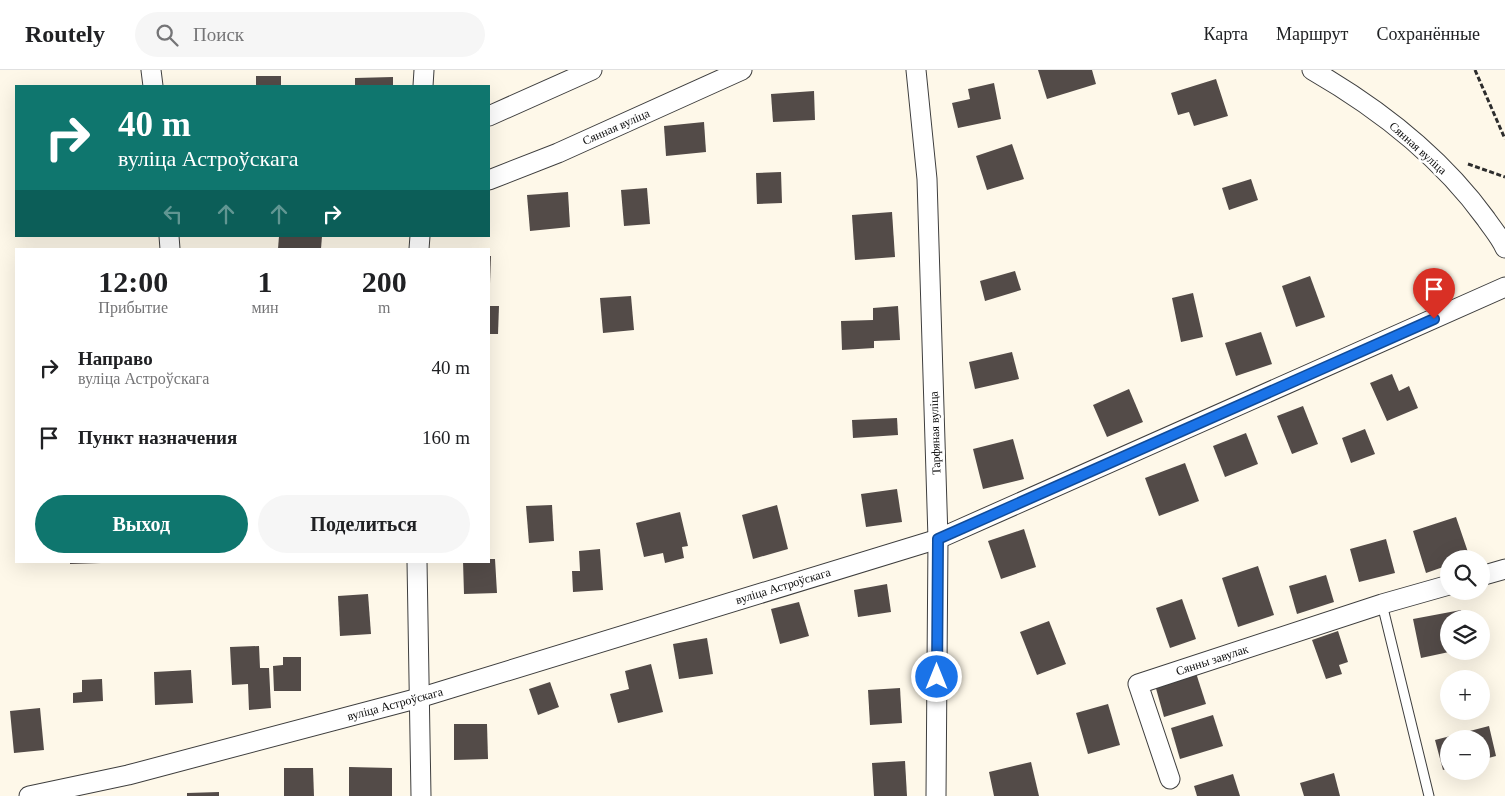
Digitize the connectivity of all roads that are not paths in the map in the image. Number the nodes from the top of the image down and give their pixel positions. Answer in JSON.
{"nodes":[{"id":1,"x":151,"y":70,"type":"edge"},
{"id":2,"x":424,"y":70,"type":"edge"},
{"id":3,"x":592,"y":70,"type":"edge"},
{"id":4,"x":742,"y":70,"type":"edge"},
{"id":5,"x":916,"y":70,"type":"edge"},
{"id":6,"x":1312,"y":70,"type":"edge"},
{"id":7,"x":153,"y":85,"type":"edge"},
{"id":8,"x":423,"y":85,"type":"edge"},
{"id":9,"x":490,"y":116,"type":"edge"},
{"id":10,"x":490,"y":180,"type":"edge"},
{"id":11,"x":1505,"y":248,"type":"edge"},
{"id":12,"x":1505,"y":287,"type":"edge"},
{"id":13,"x":938,"y":539,"type":"junction"},
{"id":14,"x":417,"y":563,"type":"edge"},
{"id":15,"x":1505,"y":569,"type":"edge"},
{"id":16,"x":1490,"y":573,"type":"edge"},
{"id":17,"x":1440,"y":588,"type":"edge"},
{"id":18,"x":1382,"y":604,"type":"junction"},
{"id":19,"x":419,"y":698,"type":"junction"},
{"id":20,"x":1170,"y":779,"type":"dead end"},
{"id":21,"x":28,"y":796,"type":"edge"},
{"id":22,"x":421,"y":796,"type":"edge"},
{"id":23,"x":936,"y":796,"type":"edge"},
{"id":24,"x":1429,"y":796,"type":"edge"}],
"edges":[{"from":1,"to":7,"type":"street"},
{"from":2,"to":8,"type":"street"},
{"from":3,"to":9,"type":"street"},
{"from":4,"to":10,"type":"street","name":"Сянная вуліца"},
{"from":5,"to":13,"type":"street","name":"Тарфяная вуліца"},
{"from":6,"to":11,"type":"street","name":"Сянная вуліца"},
{"from":12,"to":13,"type":"street","name":"вуліца Астроўскага"},
{"from":13,"to":19,"type":"street","name":"вуліца Астроўскага"},
{"from":13,"to":23,"type":"street","name":"Тарфяная вуліца"},
{"from":14,"to":19,"type":"street"},
{"from":15,"to":16,"type":"street"},
{"from":17,"to":18,"type":"street","name":"Сянны завулак"},
{"from":18,"to":20,"type":"street","name":"Сянны завулак"},
{"from":18,"to":24,"type":"lane"},
{"from":19,"to":21,"type":"street","name":"вуліца Астроўскага"},
{"from":19,"to":22,"type":"street"}]}
